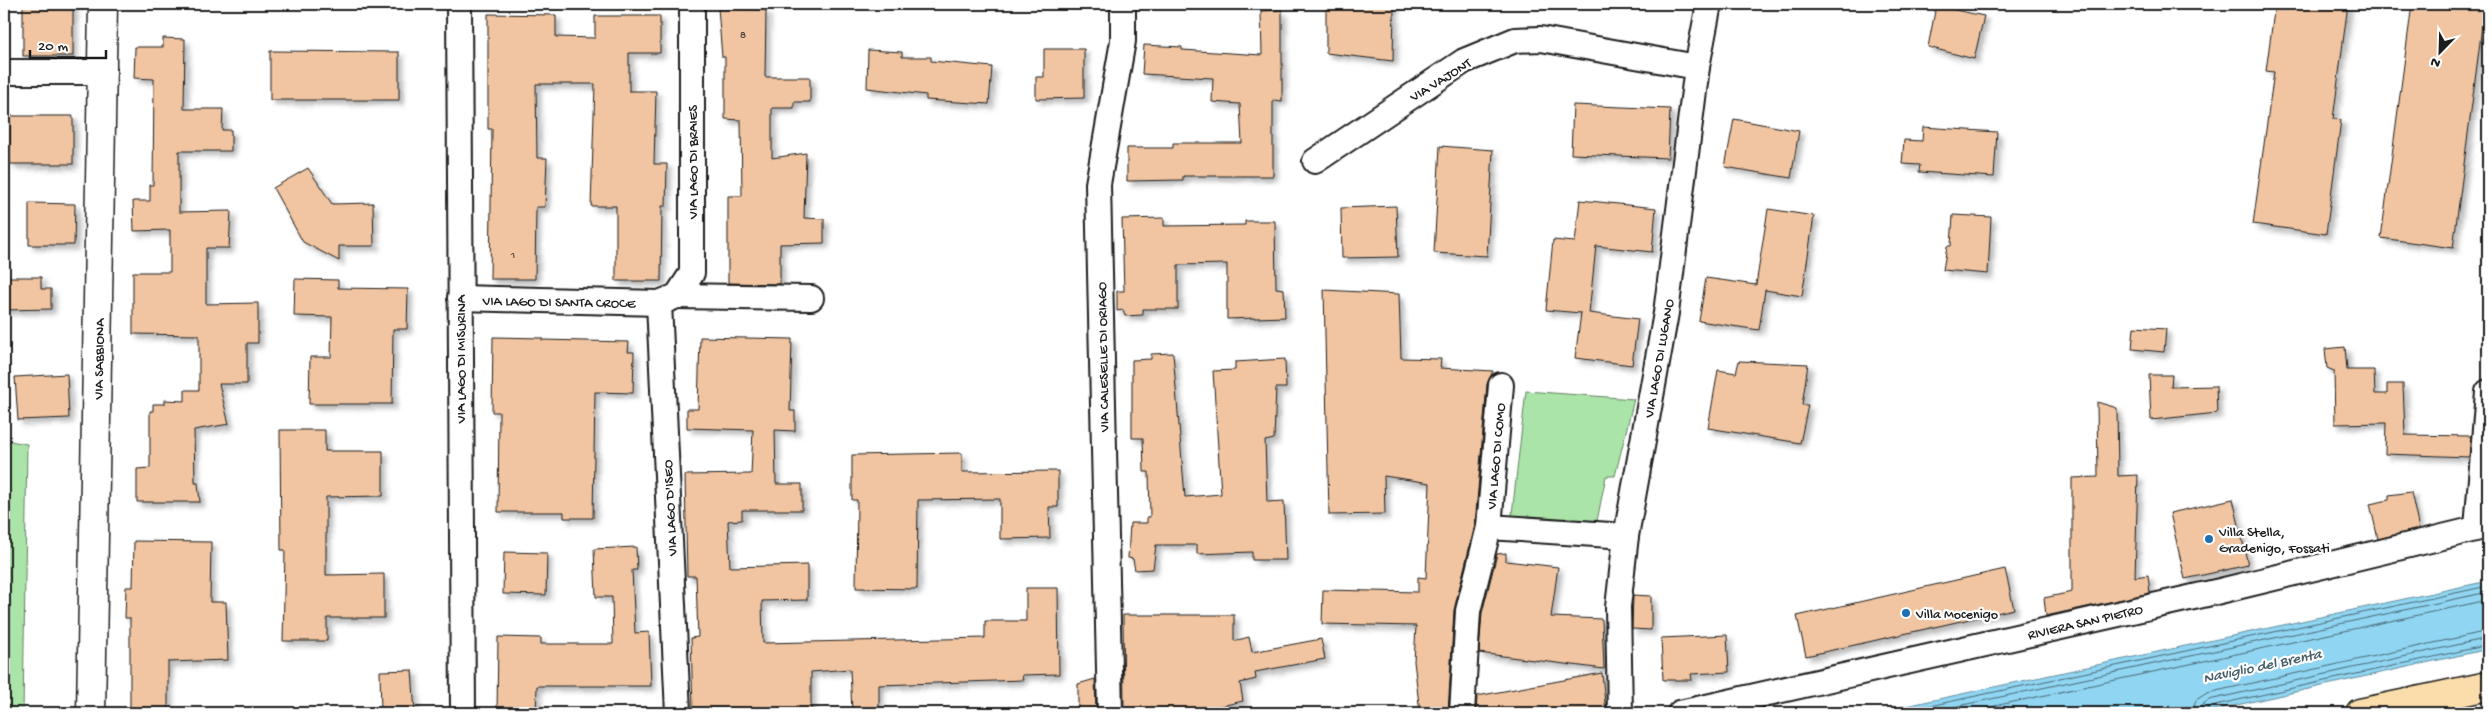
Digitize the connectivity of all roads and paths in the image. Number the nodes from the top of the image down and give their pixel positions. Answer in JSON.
{"nodes":[{"id":1,"x":104,"y":4,"type":"edge"},
{"id":2,"x":459,"y":4,"type":"edge"},
{"id":3,"x":692,"y":4,"type":"edge"},
{"id":4,"x":1123,"y":4,"type":"edge"},
{"id":5,"x":1710,"y":4,"type":"edge"},
{"id":6,"x":1697,"y":67,"type":"junction"},
{"id":7,"x":4,"y":72,"type":"edge"},
{"id":8,"x":104,"y":72,"type":"junction"},
{"id":9,"x":1316,"y":161,"type":"dead end"},
{"id":10,"x":460,"y":298,"type":"junction"},
{"id":11,"x":811,"y":298,"type":"dead end"},
{"id":12,"x":668,"y":299,"type":"junction"},
{"id":13,"x":1501,"y":385,"type":"dead end"},
{"id":14,"x":2488,"y":392,"type":"edge"},
{"id":15,"x":1489,"y":527,"type":"junction"},
{"id":16,"x":2483,"y":527,"type":"edge"},
{"id":17,"x":1626,"y":536,"type":"junction"},
{"id":18,"x":2488,"y":686,"type":"edge"},
{"id":19,"x":92,"y":713,"type":"edge"},
{"id":20,"x":463,"y":713,"type":"edge"},
{"id":21,"x":678,"y":713,"type":"edge"},
{"id":22,"x":1110,"y":713,"type":"edge"},
{"id":23,"x":1462,"y":713,"type":"edge"},
{"id":24,"x":1620,"y":713,"type":"edge"},
{"id":25,"x":1680,"y":713,"type":"edge"},
{"id":26,"x":2360,"y":713,"type":"edge"}],
"edges":[{"from":1,"to":8,"type":"street","name":"VIA SABBIONA"},
{"from":2,"to":10,"type":"street","name":"VIA LAGO DI MISURINA"},
{"from":3,"to":12,"type":"street","name":"VIA LAGO DI BRAIES"},
{"from":4,"to":22,"type":"street","name":"VIA CALESELLE DI ORIAGO"},
{"from":5,"to":6,"type":"street","name":"VIA LAGO DI LUGANO"},
{"from":6,"to":9,"type":"street","name":"VIA VAJONT"},
{"from":6,"to":17,"type":"street","name":"VIA LAGO DI LUGANO"},
{"from":7,"to":8,"type":"street"},
{"from":8,"to":19,"type":"street","name":"VIA SABBIONA"},
{"from":10,"to":12,"type":"street","name":"VIA LAGO DI SANTA CROCE"},
{"from":10,"to":20,"type":"street","name":"VIA LAGO DI MISURINA"},
{"from":11,"to":12,"type":"street","name":"VIA LAGO DI SANTA CROCE"},
{"from":12,"to":21,"type":"street","name":"VIA LAGO D'ISEO"},
{"from":13,"to":15,"type":"street","name":"VIA LAGO DI COMO"},
{"from":14,"to":16,"type":"street"},
{"from":15,"to":17,"type":"street","name":"VIA LAGO DI COMO"},
{"from":15,"to":23,"type":"street","name":"VIA LAGO DI COMO"},
{"from":16,"to":25,"type":"street","name":"RIVIERA SAN PIETRO"},
{"from":17,"to":24,"type":"street","name":"VIA LAGO DI LUGANO"},
{"from":18,"to":26,"type":"main road"}]}
